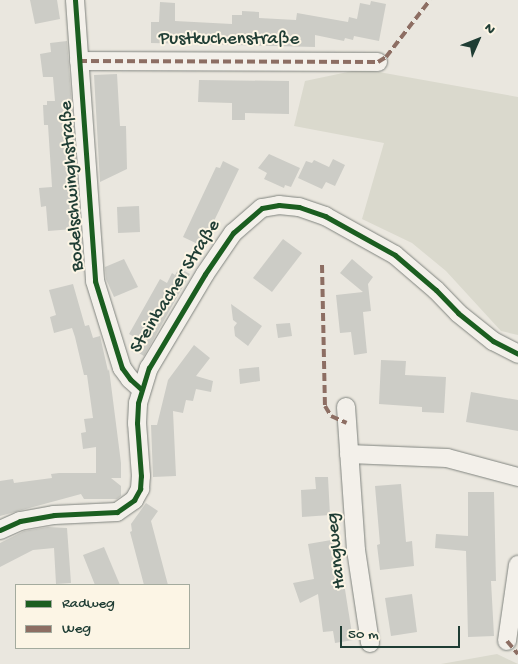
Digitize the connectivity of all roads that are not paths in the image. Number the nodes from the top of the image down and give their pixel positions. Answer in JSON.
{"nodes":[{"id":1,"x":75,"y":0,"type":"edge"},
{"id":2,"x":79,"y":61,"type":"junction"},
{"id":3,"x":378,"y":62,"type":"dead end"},
{"id":4,"x":518,"y":354,"type":"edge"},
{"id":5,"x":141,"y":389,"type":"junction"},
{"id":6,"x":346,"y":406,"type":"dead end"},
{"id":7,"x":349,"y":454,"type":"junction"},
{"id":8,"x":518,"y":477,"type":"edge"},
{"id":9,"x":0,"y":530,"type":"edge"},
{"id":10,"x":518,"y":564,"type":"edge"},
{"id":11,"x":507,"y":641,"type":"dead end"},
{"id":12,"x":370,"y":643,"type":"dead end"}],
"edges":[{"from":1,"to":2,"type":"street","name":"Bodelschwinghstraße"},
{"from":2,"to":3,"type":"street","name":"Pustkuchenstraße"},
{"from":2,"to":5,"type":"street","name":"Bodelschwinghstraße"},
{"from":4,"to":5,"type":"street","name":"Steinbacher Straße"},
{"from":5,"to":9,"type":"street","name":"Steinbacher Straße"},
{"from":6,"to":7,"type":"street","name":"Hangweg"},
{"from":7,"to":8,"type":"street"},
{"from":7,"to":12,"type":"street","name":"Hangweg"},
{"from":10,"to":11,"type":"street"}]}
